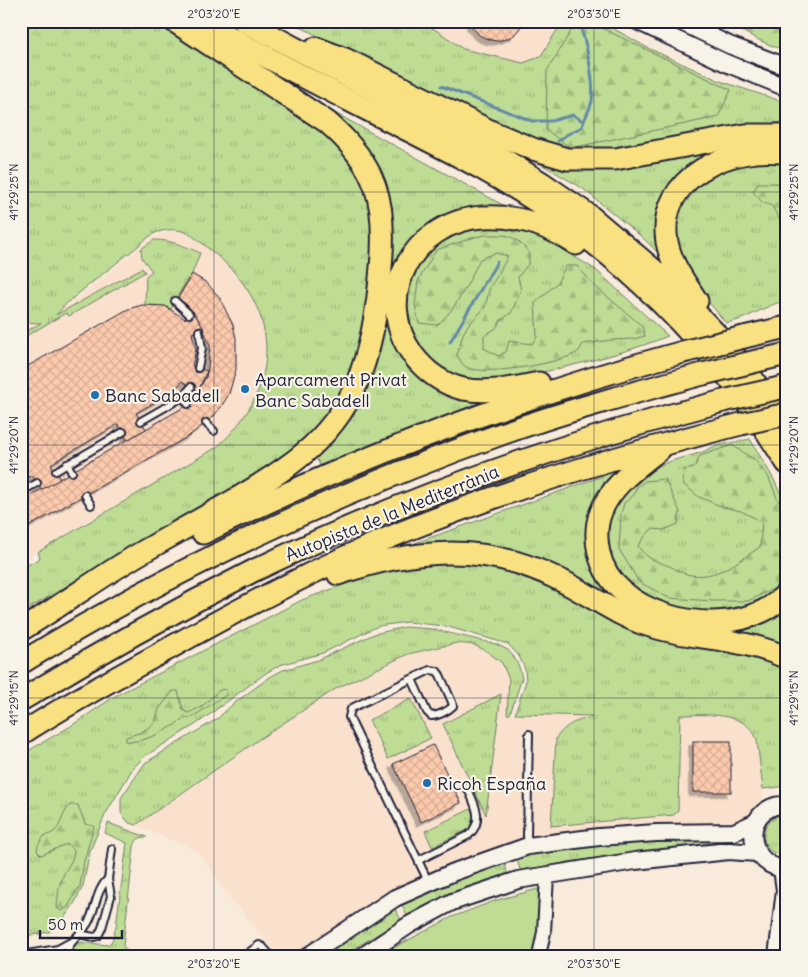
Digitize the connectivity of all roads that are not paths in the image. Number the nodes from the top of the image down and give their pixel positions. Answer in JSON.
{"nodes":[{"id":1,"x":174,"y":21,"type":"edge"},
{"id":2,"x":202,"y":21,"type":"edge"},
{"id":3,"x":679,"y":21,"type":"edge"},
{"id":4,"x":245,"y":22,"type":"edge"},
{"id":5,"x":638,"y":22,"type":"edge"},
{"id":6,"x":787,"y":67,"type":"edge"},
{"id":7,"x":787,"y":88,"type":"edge"},
{"id":8,"x":787,"y":130,"type":"edge"},
{"id":9,"x":744,"y":135,"type":"junction"},
{"id":10,"x":787,"y":135,"type":"edge"},
{"id":11,"x":787,"y":153,"type":"edge"},
{"id":12,"x":175,"y":301,"type":"dead end"},
{"id":13,"x":187,"y":312,"type":"dead end"},
{"id":14,"x":787,"y":320,"type":"edge"},
{"id":15,"x":787,"y":327,"type":"edge"},
{"id":16,"x":686,"y":328,"type":"junction"},
{"id":17,"x":199,"y":331,"type":"dead end"},
{"id":18,"x":747,"y":336,"type":"junction"},
{"id":19,"x":720,"y":338,"type":"junction"},
{"id":20,"x":787,"y":354,"type":"edge"},
{"id":21,"x":198,"y":368,"type":"dead end"},
{"id":22,"x":605,"y":373,"type":"junction"},
{"id":23,"x":786,"y":386,"type":"edge"},
{"id":24,"x":191,"y":387,"type":"dead end"},
{"id":25,"x":183,"y":397,"type":"junction"},
{"id":26,"x":188,"y":404,"type":"dead end"},
{"id":27,"x":787,"y":414,"type":"edge"},
{"id":28,"x":141,"y":422,"type":"dead end"},
{"id":29,"x":206,"y":423,"type":"dead end"},
{"id":30,"x":787,"y":430,"type":"edge"},
{"id":31,"x":123,"y":432,"type":"dead end"},
{"id":32,"x":214,"y":432,"type":"dead end"},
{"id":33,"x":668,"y":443,"type":"junction"},
{"id":34,"x":787,"y":463,"type":"edge"},
{"id":35,"x":67,"y":464,"type":"junction"},
{"id":36,"x":56,"y":471,"type":"dead end"},
{"id":37,"x":72,"y":472,"type":"dead end"},
{"id":38,"x":37,"y":483,"type":"dead end"},
{"id":39,"x":21,"y":492,"type":"edge"},
{"id":40,"x":85,"y":495,"type":"dead end"},
{"id":41,"x":91,"y":505,"type":"dead end"},
{"id":42,"x":787,"y":592,"type":"edge"},
{"id":43,"x":24,"y":628,"type":"edge"},
{"id":44,"x":194,"y":634,"type":"junction"},
{"id":45,"x":787,"y":658,"type":"edge"},
{"id":46,"x":21,"y":664,"type":"edge"},
{"id":47,"x":412,"y":679,"type":"junction"},
{"id":48,"x":21,"y":700,"type":"edge"},
{"id":49,"x":21,"y":734,"type":"edge"},
{"id":50,"x":529,"y":734,"type":"dead end"},
{"id":51,"x":467,"y":787,"type":"dead end"},
{"id":52,"x":787,"y":805,"type":"edge"},
{"id":53,"x":756,"y":822,"type":"junction"},
{"id":54,"x":528,"y":846,"type":"junction"},
{"id":55,"x":112,"y":849,"type":"dead end"},
{"id":56,"x":757,"y":853,"type":"junction"},
{"id":57,"x":419,"y":860,"type":"junction"},
{"id":58,"x":783,"y":869,"type":"edge"},
{"id":59,"x":547,"y":875,"type":"junction"},
{"id":60,"x":108,"y":879,"type":"junction"},
{"id":61,"x":429,"y":883,"type":"junction"},
{"id":62,"x":785,"y":887,"type":"edge"},
{"id":63,"x":79,"y":934,"type":"junction"},
{"id":64,"x":69,"y":943,"type":"junction"},
{"id":65,"x":21,"y":956,"type":"edge"},
{"id":66,"x":66,"y":956,"type":"edge"},
{"id":67,"x":244,"y":956,"type":"edge"},
{"id":68,"x":271,"y":956,"type":"edge"},
{"id":69,"x":308,"y":956,"type":"edge"},
{"id":70,"x":362,"y":956,"type":"edge"},
{"id":71,"x":539,"y":956,"type":"edge"},
{"id":72,"x":775,"y":956,"type":"edge"}],
"edges":[{"from":1,"to":43,"type":"highway"},
{"from":2,"to":16,"type":"highway"},
{"from":3,"to":6,"type":"street"},
{"from":4,"to":9,"type":"highway"},
{"from":4,"to":19,"type":"highway"},
{"from":5,"to":7,"type":"street"},
{"from":8,"to":9,"type":"highway"},
{"from":9,"to":10,"type":"highway"},
{"from":11,"to":19,"type":"highway"},
{"from":12,"to":13,"type":"lane"},
{"from":14,"to":18,"type":"highway"},
{"from":15,"to":18,"type":"highway"},
{"from":16,"to":22,"type":"highway"},
{"from":16,"to":34,"type":"highway"},
{"from":17,"to":21,"type":"lane"},
{"from":18,"to":22,"type":"highway","bridge":true},
{"from":19,"to":30,"type":"highway"},
{"from":20,"to":46,"type":"highway","name":"Autopista de la Mediterrània","bridge":true},
{"from":22,"to":43,"type":"highway"},
{"from":23,"to":48,"type":"highway","name":"Autopista de la Mediterrània","bridge":true},
{"from":24,"to":25,"type":"lane"},
{"from":25,"to":26,"type":"lane"},
{"from":25,"to":28,"type":"lane"},
{"from":27,"to":33,"type":"highway","bridge":true},
{"from":29,"to":32,"type":"lane"},
{"from":31,"to":35,"type":"lane"},
{"from":33,"to":42,"type":"highway"},
{"from":33,"to":44,"type":"highway"},
{"from":35,"to":36,"type":"lane"},
{"from":35,"to":37,"type":"lane"},
{"from":38,"to":39,"type":"lane"},
{"from":40,"to":41,"type":"lane"},
{"from":44,"to":45,"type":"highway"},
{"from":44,"to":49,"type":"highway"},
{"from":47,"to":47,"type":"lane"},
{"from":47,"to":57,"type":"lane"},
{"from":50,"to":54,"type":"lane"},
{"from":51,"to":57,"type":"lane"},
{"from":52,"to":53,"type":"street"},
{"from":53,"to":54,"type":"street"},
{"from":53,"to":56,"type":"street"},
{"from":54,"to":61,"type":"street"},
{"from":55,"to":60,"type":"lane"},
{"from":56,"to":58,"type":"street"},
{"from":56,"to":59,"type":"street"},
{"from":57,"to":61,"type":"lane"},
{"from":58,"to":62,"type":"street"},
{"from":59,"to":70,"type":"street"},
{"from":59,"to":71,"type":"street"},
{"from":60,"to":63,"type":"lane"},
{"from":60,"to":63,"type":"lane"},
{"from":61,"to":69,"type":"street"},
{"from":62,"to":72,"type":"street"},
{"from":63,"to":64,"type":"lane"},
{"from":64,"to":65,"type":"lane"},
{"from":64,"to":66,"type":"lane"},
{"from":67,"to":68,"type":"lane"}]}
